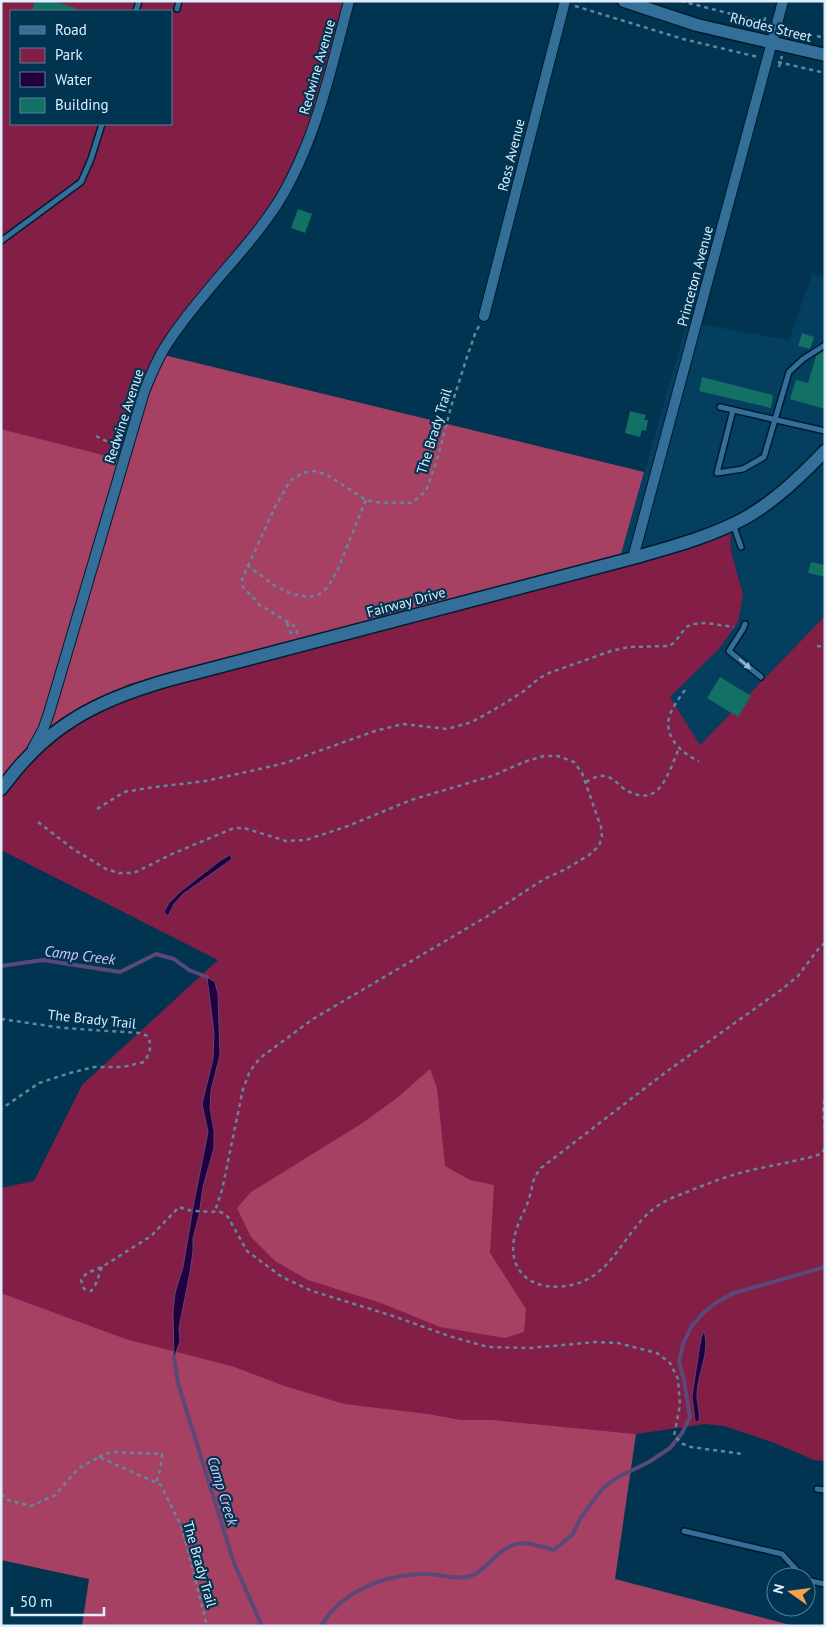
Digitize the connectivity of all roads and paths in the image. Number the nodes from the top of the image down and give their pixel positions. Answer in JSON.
{"nodes":[{"id":1,"x":179,"y":1,"type":"edge"},
{"id":2,"x":349,"y":1,"type":"edge"},
{"id":3,"x":624,"y":1,"type":"edge"},
{"id":4,"x":681,"y":1,"type":"edge"},
{"id":5,"x":783,"y":1,"type":"edge"},
{"id":6,"x":565,"y":2,"type":"edge"},
{"id":7,"x":176,"y":9,"type":"dead end"},
{"id":8,"x":776,"y":26,"type":"junction"},
{"id":9,"x":825,"y":38,"type":"edge"},
{"id":10,"x":772,"y":42,"type":"junction"},
{"id":11,"x":825,"y":55,"type":"edge"},
{"id":12,"x":767,"y":59,"type":"junction"},
{"id":13,"x":825,"y":73,"type":"edge"},
{"id":14,"x":102,"y":125,"type":"edge"},
{"id":15,"x":1,"y":241,"type":"edge"},
{"id":16,"x":484,"y":316,"type":"joint"},
{"id":17,"x":825,"y":345,"type":"edge"},
{"id":18,"x":720,"y":407,"type":"dead end"},
{"id":19,"x":733,"y":410,"type":"junction"},
{"id":20,"x":776,"y":420,"type":"junction"},
{"id":21,"x":825,"y":431,"type":"edge"},
{"id":22,"x":96,"y":436,"type":"dead end"},
{"id":23,"x":126,"y":450,"type":"junction"},
{"id":24,"x":825,"y":451,"type":"edge"},
{"id":25,"x":366,"y":500,"type":"junction"},
{"id":26,"x":732,"y":524,"type":"junction"},
{"id":27,"x":740,"y":546,"type":"dead end"},
{"id":28,"x":633,"y":558,"type":"junction"},
{"id":29,"x":247,"y":565,"type":"junction"},
{"id":30,"x":287,"y":621,"type":"junction"},
{"id":31,"x":744,"y":626,"type":"joint"},
{"id":32,"x":299,"y":641,"type":"junction"},
{"id":33,"x":817,"y":646,"type":"dead end"},
{"id":34,"x":825,"y":647,"type":"edge"},
{"id":35,"x":761,"y":677,"type":"dead end"},
{"id":36,"x":685,"y":690,"type":"dead end"},
{"id":37,"x":679,"y":748,"type":"junction"},
{"id":38,"x":26,"y":759,"type":"junction"},
{"id":39,"x":699,"y":761,"type":"dead end"},
{"id":40,"x":586,"y":782,"type":"junction"},
{"id":41,"x":1,"y":789,"type":"edge"},
{"id":42,"x":97,"y":808,"type":"dead end"},
{"id":43,"x":38,"y":822,"type":"dead end"},
{"id":44,"x":825,"y":943,"type":"edge"},
{"id":45,"x":1,"y":1019,"type":"edge"},
{"id":46,"x":825,"y":1100,"type":"edge"},
{"id":47,"x":1,"y":1109,"type":"edge"},
{"id":48,"x":825,"y":1132,"type":"edge"},
{"id":49,"x":825,"y":1148,"type":"edge"},
{"id":50,"x":215,"y":1211,"type":"junction"},
{"id":51,"x":102,"y":1267,"type":"junction"},
{"id":52,"x":743,"y":1454,"type":"dead end"},
{"id":53,"x":99,"y":1458,"type":"junction"},
{"id":54,"x":156,"y":1483,"type":"junction"},
{"id":55,"x":817,"y":1489,"type":"dead end"},
{"id":56,"x":825,"y":1490,"type":"edge"},
{"id":57,"x":1,"y":1494,"type":"edge"},
{"id":58,"x":684,"y":1531,"type":"dead end"},
{"id":59,"x":794,"y":1567,"type":"edge"},
{"id":60,"x":207,"y":1626,"type":"edge"}],
"edges":[{"from":1,"to":7,"type":"lane"},
{"from":2,"to":23,"type":"street","name":"Redwine Avenue"},
{"from":3,"to":10,"type":"street","name":"Rhodes Street"},
{"from":4,"to":8,"type":"path"},
{"from":5,"to":8,"type":"street","name":"Princeton Avenue"},
{"from":6,"to":12,"type":"path"},
{"from":6,"to":16,"type":"street","name":"Ross Avenue"},
{"from":8,"to":9,"type":"path"},
{"from":8,"to":10,"type":"street","name":"Princeton Avenue"},
{"from":10,"to":11,"type":"street","name":"Rhodes Street"},
{"from":10,"to":12,"type":"street","name":"Princeton Avenue"},
{"from":12,"to":13,"type":"path"},
{"from":12,"to":28,"type":"street","name":"Princeton Avenue"},
{"from":14,"to":15,"type":"lane"},
{"from":16,"to":25,"type":"path","name":"The Brady Trail"},
{"from":17,"to":20,"type":"lane"},
{"from":18,"to":19,"type":"lane"},
{"from":19,"to":20,"type":"lane"},
{"from":19,"to":20,"type":"lane"},
{"from":20,"to":21,"type":"lane"},
{"from":22,"to":23,"type":"path"},
{"from":23,"to":38,"type":"street","name":"Redwine Avenue"},
{"from":24,"to":26,"type":"street","name":"Fairway Drive"},
{"from":25,"to":29,"type":"path","name":"The Brady Trail"},
{"from":25,"to":29,"type":"path"},
{"from":26,"to":27,"type":"lane"},
{"from":26,"to":28,"type":"street","name":"Fairway Drive"},
{"from":28,"to":32,"type":"street","name":"Fairway Drive"},
{"from":29,"to":30,"type":"path","name":"The Brady Trail"},
{"from":30,"to":32,"type":"path"},
{"from":30,"to":32,"type":"path"},
{"from":31,"to":35,"type":"lane","one_way":true},
{"from":31,"to":42,"type":"path"},
{"from":32,"to":38,"type":"street","name":"Fairway Drive"},
{"from":33,"to":34,"type":"path"},
{"from":36,"to":37,"type":"path"},
{"from":37,"to":39,"type":"path"},
{"from":37,"to":40,"type":"path"},
{"from":38,"to":41,"type":"street","name":"Fairway Drive"},
{"from":40,"to":43,"type":"path"},
{"from":40,"to":50,"type":"path"},
{"from":44,"to":49,"type":"path"},
{"from":45,"to":47,"type":"path","name":"The Brady Trail"},
{"from":46,"to":48,"type":"path"},
{"from":50,"to":51,"type":"path"},
{"from":50,"to":52,"type":"path"},
{"from":51,"to":51,"type":"path"},
{"from":53,"to":54,"type":"path"},
{"from":53,"to":54,"type":"path"},
{"from":53,"to":57,"type":"path"},
{"from":54,"to":60,"type":"path","name":"The Brady Trail"},
{"from":55,"to":56,"type":"lane"},
{"from":58,"to":59,"type":"lane"}]}
